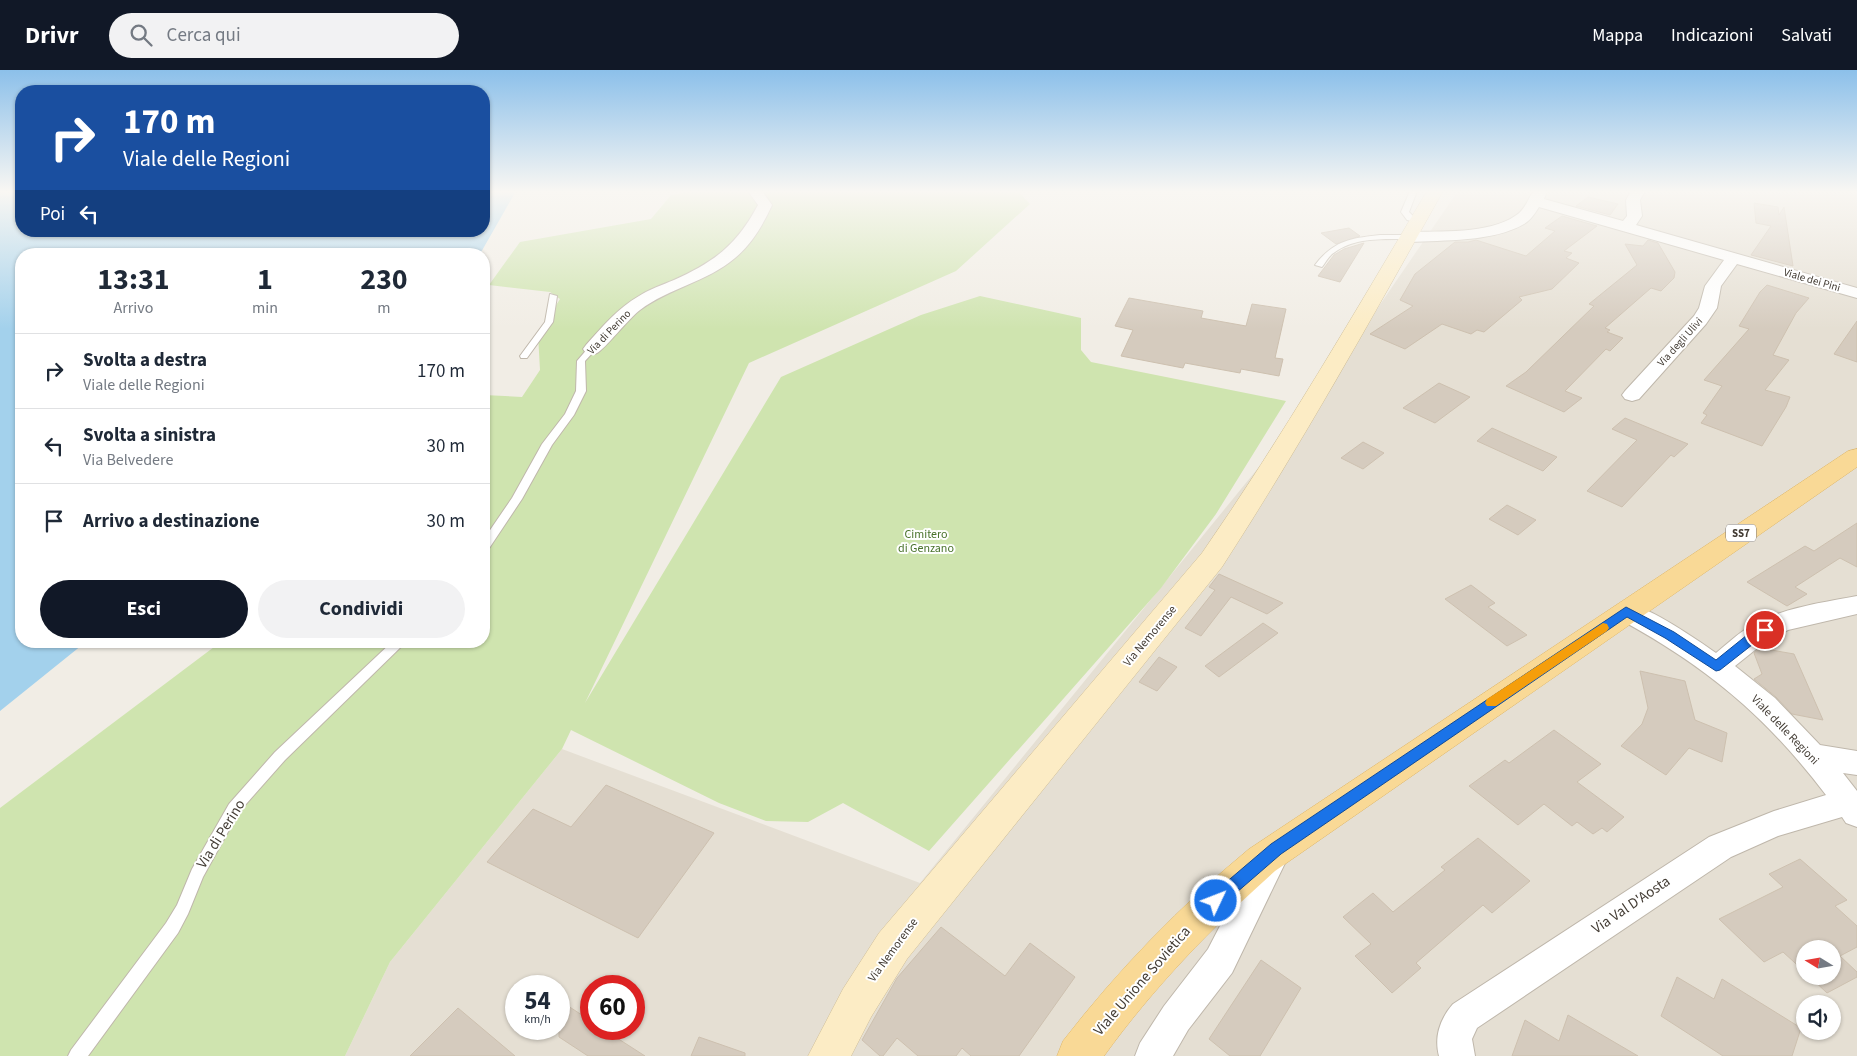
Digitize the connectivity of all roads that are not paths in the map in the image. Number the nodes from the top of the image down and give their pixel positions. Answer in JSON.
{"nodes":[{"id":1,"x":747,"y":237,"type":"edge"},
{"id":2,"x":1377,"y":237,"type":"edge"},
{"id":3,"x":1409,"y":237,"type":"edge"},
{"id":4,"x":1662,"y":237,"type":"edge"},
{"id":5,"x":1734,"y":258,"type":"junction"},
{"id":6,"x":1319,"y":265,"type":"dead end"},
{"id":7,"x":1857,"y":293,"type":"edge"},
{"id":8,"x":553,"y":296,"type":"dead end"},
{"id":9,"x":592,"y":349,"type":"joint"},
{"id":10,"x":524,"y":356,"type":"dead end"},
{"id":11,"x":1632,"y":395,"type":"dead end"},
{"id":12,"x":1857,"y":456,"type":"edge"},
{"id":13,"x":490,"y":538,"type":"edge"},
{"id":14,"x":1857,"y":605,"type":"edge"},
{"id":15,"x":1626,"y":612,"type":"junction"},
{"id":16,"x":394,"y":648,"type":"edge"},
{"id":17,"x":1716,"y":666,"type":"junction"},
{"id":18,"x":1812,"y":756,"type":"junction"},
{"id":19,"x":1857,"y":763,"type":"edge"},
{"id":20,"x":1853,"y":808,"type":"edge"},
{"id":21,"x":1276,"y":849,"type":"junction"},
{"id":22,"x":77,"y":1056,"type":"edge"},
{"id":23,"x":829,"y":1056,"type":"edge"},
{"id":24,"x":1078,"y":1056,"type":"edge"},
{"id":25,"x":1153,"y":1056,"type":"edge"},
{"id":26,"x":1457,"y":1056,"type":"edge"}],
"edges":[{"from":1,"to":9,"type":"street","name":"Via di Perino"},
{"from":2,"to":6,"type":"lane"},
{"from":3,"to":23,"type":"main road","name":"Via Nemorense"},
{"from":4,"to":5,"type":"street","name":"Viale dei Pini"},
{"from":5,"to":7,"type":"street","name":"Viale dei Pini"},
{"from":5,"to":11,"type":"street","name":"Via degli Ulivi"},
{"from":8,"to":10,"type":"lane"},
{"from":9,"to":13,"type":"lane","name":"Via di Perino"},
{"from":12,"to":15,"type":"main road","name":"Viale Unione Sovietica","number":"SS7"},
{"from":14,"to":17,"type":"street"},
{"from":15,"to":17,"type":"street","name":"Viale delle Regioni"},
{"from":15,"to":21,"type":"main road","name":"Viale Unione Sovietica","number":"SS7"},
{"from":16,"to":22,"type":"lane","name":"Via di Perino"},
{"from":17,"to":18,"type":"street","name":"Viale delle Regioni"},
{"from":18,"to":19,"type":"street"},
{"from":18,"to":20,"type":"street","name":"Viale delle Regioni"},
{"from":20,"to":26,"type":"street","name":"Via Val D'Aosta"},
{"from":21,"to":24,"type":"main road","name":"Viale Unione Sovietica","number":"SS7"},
{"from":21,"to":25,"type":"street","name":"Viale Unione Sovietica"}]}
